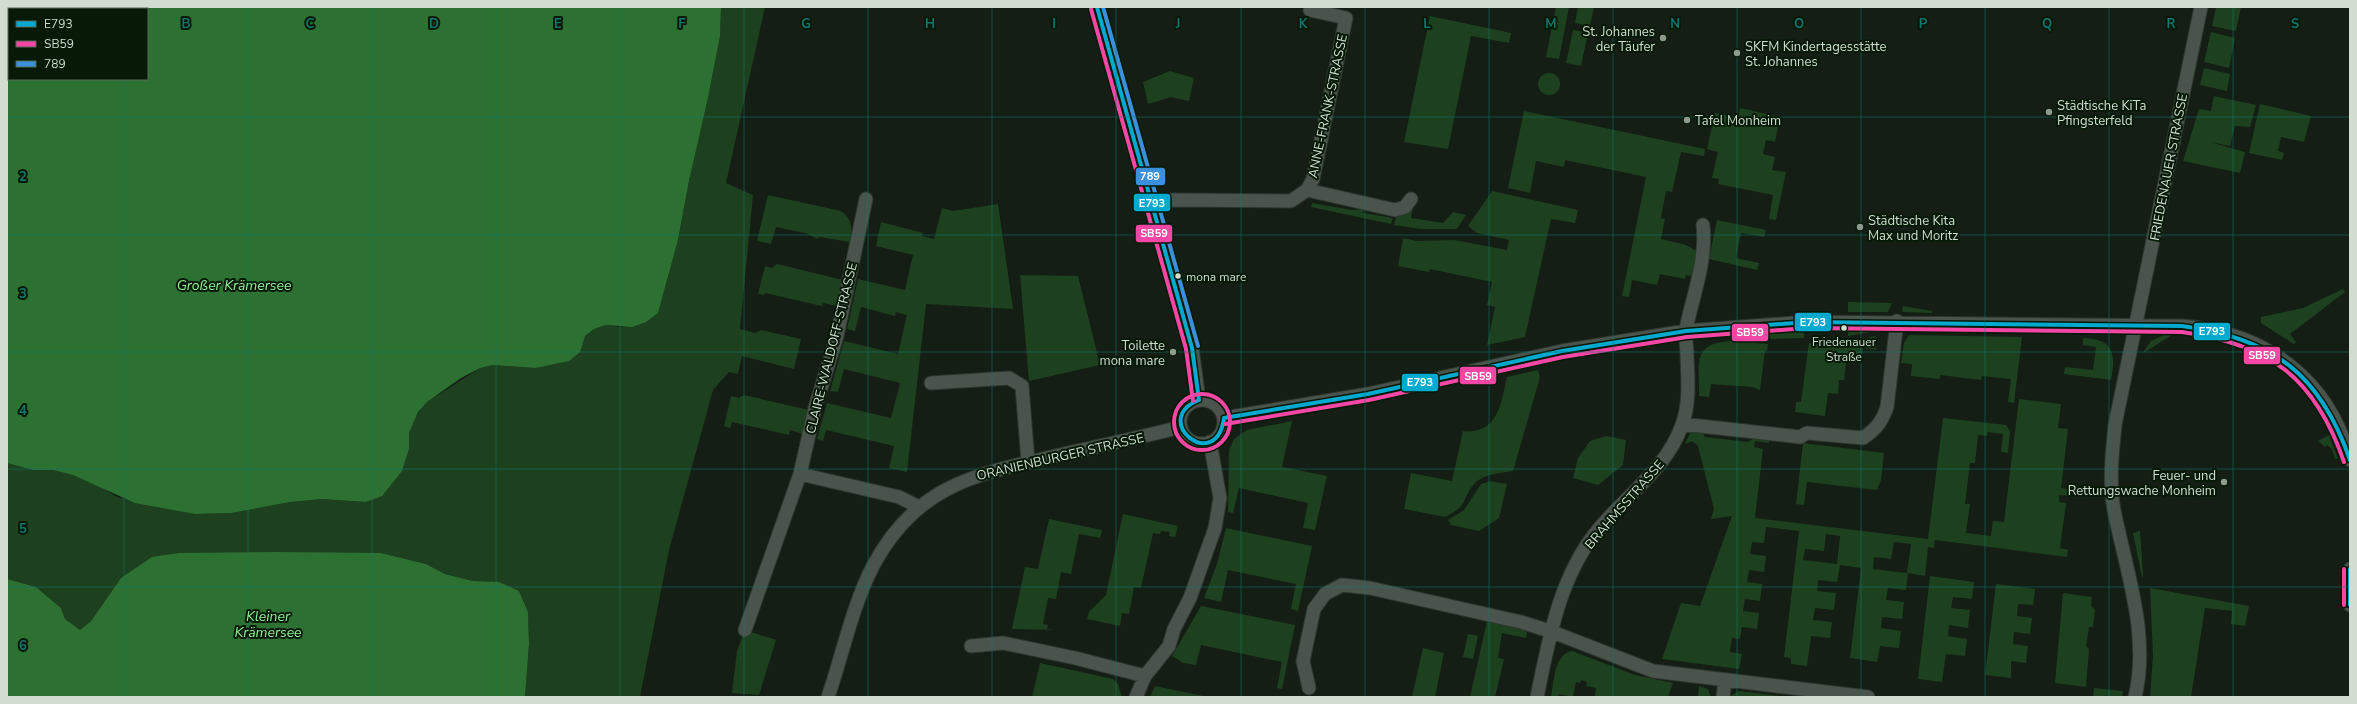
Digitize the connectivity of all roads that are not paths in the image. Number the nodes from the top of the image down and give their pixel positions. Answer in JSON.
{"nodes":[{"id":1,"x":1097,"y":7,"type":"edge"},
{"id":2,"x":2201,"y":7,"type":"edge"},
{"id":3,"x":1310,"y":10,"type":"dead end"},
{"id":4,"x":1307,"y":190,"type":"junction"},
{"id":5,"x":866,"y":199,"type":"dead end"},
{"id":6,"x":1411,"y":199,"type":"dead end"},
{"id":7,"x":1152,"y":202,"type":"junction"},
{"id":8,"x":1703,"y":225,"type":"dead end"},
{"id":9,"x":1897,"y":321,"type":"junction"},
{"id":10,"x":2134,"y":326,"type":"junction"},
{"id":11,"x":1686,"y":331,"type":"junction"},
{"id":12,"x":931,"y":382,"type":"dead end"},
{"id":13,"x":1200,"y":400,"type":"junction"},
{"id":14,"x":1224,"y":418,"type":"junction"},
{"id":15,"x":1682,"y":424,"type":"junction"},
{"id":16,"x":1181,"y":428,"type":"junction"},
{"id":17,"x":1210,"y":442,"type":"junction"},
{"id":18,"x":2350,"y":460,"type":"edge"},
{"id":19,"x":1028,"y":462,"type":"junction"},
{"id":20,"x":800,"y":474,"type":"junction"},
{"id":21,"x":919,"y":507,"type":"junction"},
{"id":22,"x":2350,"y":569,"type":"edge"},
{"id":23,"x":2350,"y":606,"type":"edge"},
{"id":24,"x":745,"y":630,"type":"dead end"},
{"id":25,"x":1550,"y":631,"type":"junction"},
{"id":26,"x":971,"y":646,"type":"dead end"},
{"id":27,"x":1145,"y":676,"type":"junction"},
{"id":28,"x":1725,"y":680,"type":"junction"},
{"id":29,"x":1309,"y":688,"type":"dead end"},
{"id":30,"x":828,"y":697,"type":"edge"},
{"id":31,"x":1136,"y":697,"type":"edge"},
{"id":32,"x":1537,"y":697,"type":"edge"},
{"id":33,"x":1723,"y":697,"type":"edge"},
{"id":34,"x":1868,"y":697,"type":"edge"},
{"id":35,"x":2135,"y":697,"type":"edge"}],
"edges":[{"from":1,"to":7,"type":"street"},
{"from":2,"to":10,"type":"street","name":"FRIEDENAUER STRASSE"},
{"from":3,"to":4,"type":"street","name":"ANNE-FRANK-STRASSE"},
{"from":4,"to":6,"type":"street"},
{"from":4,"to":7,"type":"street","name":"ANNE-FRANK-STRASSE"},
{"from":5,"to":20,"type":"street","name":"CLAIRE-WALDOFF-STRASSE"},
{"from":7,"to":13,"type":"street"},
{"from":8,"to":11,"type":"street","name":"BRAHMSSTRASSE"},
{"from":9,"to":10,"type":"street"},
{"from":9,"to":11,"type":"street"},
{"from":9,"to":15,"type":"street"},
{"from":10,"to":18,"type":"street"},
{"from":10,"to":35,"type":"street","name":"FRIEDENAUER STRASSE"},
{"from":11,"to":14,"type":"street"},
{"from":11,"to":15,"type":"street","name":"BRAHMSSTRASSE"},
{"from":12,"to":19,"type":"street"},
{"from":13,"to":14,"type":"street"},
{"from":13,"to":16,"type":"street"},
{"from":14,"to":17,"type":"street"},
{"from":15,"to":25,"type":"street","name":"BRAHMSSTRASSE"},
{"from":16,"to":17,"type":"street"},
{"from":16,"to":19,"type":"street","name":"ORANIENBURGER STRASSE"},
{"from":17,"to":27,"type":"street"},
{"from":19,"to":21,"type":"street","name":"ORANIENBURGER STRASSE"},
{"from":20,"to":21,"type":"street"},
{"from":20,"to":24,"type":"street","name":"CLAIRE-WALDOFF-STRASSE"},
{"from":21,"to":30,"type":"street","name":"ORANIENBURGER STRASSE"},
{"from":22,"to":23,"type":"street"},
{"from":25,"to":28,"type":"street"},
{"from":25,"to":29,"type":"street"},
{"from":25,"to":32,"type":"street","name":"BRAHMSSTRASSE"},
{"from":26,"to":27,"type":"street"},
{"from":27,"to":31,"type":"street"},
{"from":28,"to":33,"type":"street"},
{"from":28,"to":34,"type":"street"}]}
